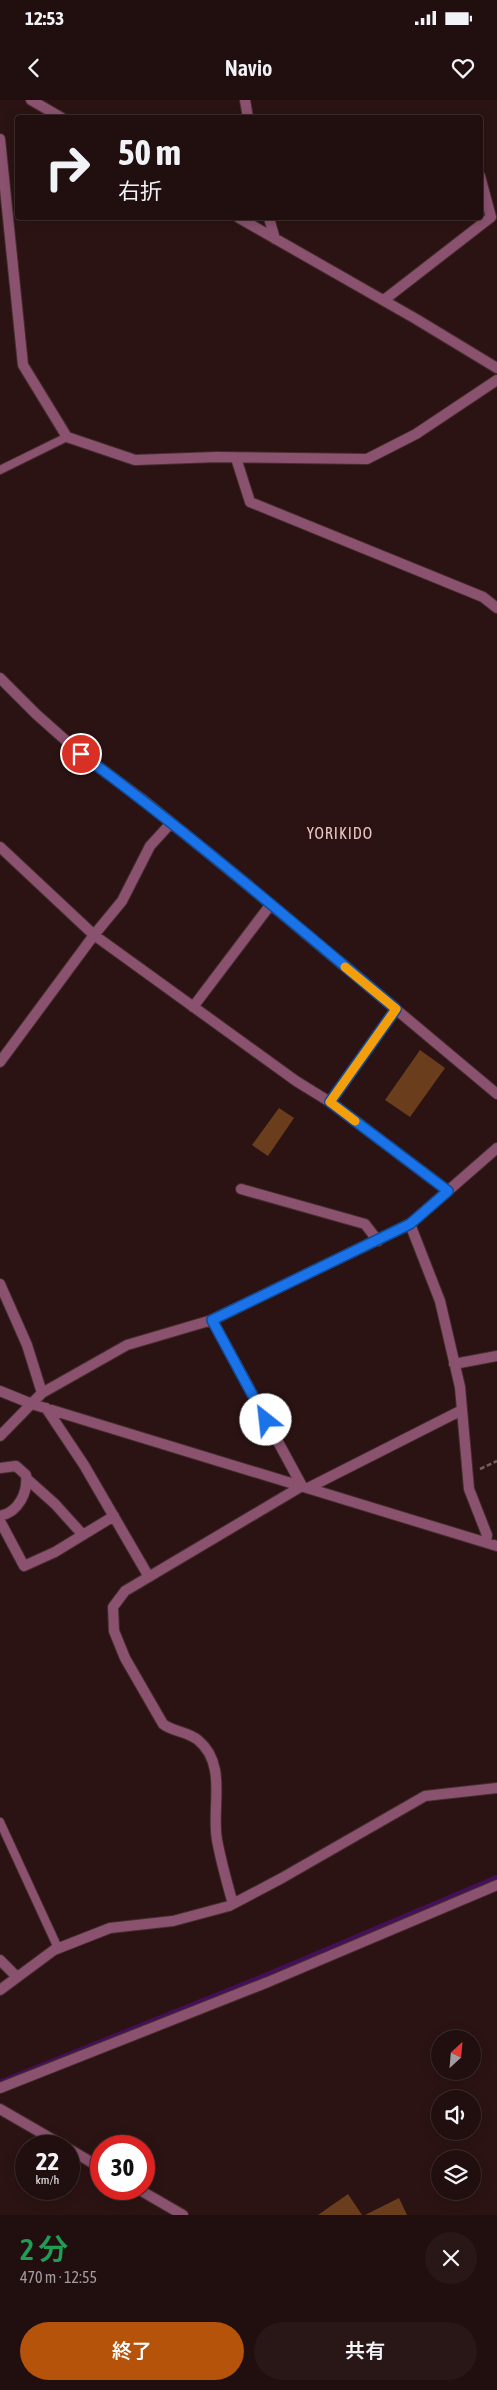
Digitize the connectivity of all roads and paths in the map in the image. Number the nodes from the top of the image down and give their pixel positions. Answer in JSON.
{"nodes":[{"id":1,"x":31,"y":100,"type":"edge"},
{"id":2,"x":245,"y":100,"type":"edge"},
{"id":3,"x":57,"y":115,"type":"edge"},
{"id":4,"x":248,"y":115,"type":"edge"},
{"id":5,"x":0,"y":139,"type":"edge"},
{"id":6,"x":483,"y":187,"type":"edge"},
{"id":7,"x":242,"y":220,"type":"edge"},
{"id":8,"x":270,"y":220,"type":"edge"},
{"id":9,"x":275,"y":240,"type":"junction"},
{"id":10,"x":384,"y":300,"type":"junction"},
{"id":11,"x":497,"y":368,"type":"edge"},
{"id":12,"x":497,"y":380,"type":"edge"},
{"id":13,"x":67,"y":437,"type":"junction"},
{"id":14,"x":236,"y":458,"type":"junction"},
{"id":15,"x":0,"y":470,"type":"edge"},
{"id":16,"x":497,"y":608,"type":"edge"},
{"id":17,"x":0,"y":678,"type":"edge"},
{"id":18,"x":171,"y":823,"type":"junction"},
{"id":19,"x":0,"y":847,"type":"edge"},
{"id":20,"x":271,"y":904,"type":"junction"},
{"id":21,"x":94,"y":935,"type":"junction"},
{"id":22,"x":194,"y":1007,"type":"junction"},
{"id":23,"x":396,"y":1009,"type":"junction"},
{"id":24,"x":0,"y":1062,"type":"edge"},
{"id":25,"x":497,"y":1094,"type":"edge"},
{"id":26,"x":330,"y":1102,"type":"junction"},
{"id":27,"x":497,"y":1148,"type":"edge"},
{"id":28,"x":241,"y":1189,"type":"dead end"},
{"id":29,"x":448,"y":1191,"type":"junction"},
{"id":30,"x":410,"y":1224,"type":"junction"},
{"id":31,"x":378,"y":1240,"type":"junction"},
{"id":32,"x":0,"y":1284,"type":"edge"},
{"id":33,"x":212,"y":1320,"type":"junction"},
{"id":34,"x":497,"y":1356,"type":"edge"},
{"id":35,"x":454,"y":1364,"type":"junction"},
{"id":36,"x":0,"y":1391,"type":"edge"},
{"id":37,"x":42,"y":1392,"type":"junction"},
{"id":38,"x":32,"y":1404,"type":"junction"},
{"id":39,"x":46,"y":1408,"type":"junction"},
{"id":40,"x":462,"y":1410,"type":"junction"},
{"id":41,"x":0,"y":1436,"type":"edge"},
{"id":42,"x":497,"y":1461,"type":"edge"},
{"id":43,"x":0,"y":1468,"type":"edge"},
{"id":44,"x":467,"y":1474,"type":"junction"},
{"id":45,"x":27,"y":1479,"type":"junction"},
{"id":46,"x":305,"y":1487,"type":"junction"},
{"id":47,"x":0,"y":1516,"type":"edge"},
{"id":48,"x":114,"y":1516,"type":"junction"},
{"id":49,"x":0,"y":1520,"type":"edge"},
{"id":50,"x":83,"y":1535,"type":"junction"},
{"id":51,"x":486,"y":1542,"type":"junction"},
{"id":52,"x":497,"y":1546,"type":"edge"},
{"id":53,"x":149,"y":1577,"type":"junction"},
{"id":54,"x":497,"y":1788,"type":"edge"},
{"id":55,"x":0,"y":1822,"type":"edge"},
{"id":56,"x":497,"y":1885,"type":"edge"},
{"id":57,"x":232,"y":1904,"type":"junction"},
{"id":58,"x":58,"y":1948,"type":"junction"},
{"id":59,"x":0,"y":1960,"type":"edge"},
{"id":60,"x":18,"y":1977,"type":"junction"},
{"id":61,"x":0,"y":1990,"type":"edge"},
{"id":62,"x":0,"y":2088,"type":"edge"},
{"id":63,"x":0,"y":2109,"type":"edge"},
{"id":64,"x":45,"y":2135,"type":"edge"},
{"id":65,"x":155,"y":2199,"type":"edge"},
{"id":66,"x":183,"y":2215,"type":"edge"}],
"edges":[{"from":1,"to":3,"type":"street"},
{"from":2,"to":4,"type":"street"},
{"from":5,"to":13,"type":"street"},
{"from":6,"to":10,"type":"street"},
{"from":7,"to":9,"type":"street"},
{"from":8,"to":9,"type":"street"},
{"from":9,"to":10,"type":"street"},
{"from":10,"to":11,"type":"street"},
{"from":12,"to":14,"type":"street"},
{"from":13,"to":14,"type":"street"},
{"from":13,"to":15,"type":"lane"},
{"from":14,"to":16,"type":"street"},
{"from":17,"to":18,"type":"street"},
{"from":18,"to":20,"type":"street"},
{"from":18,"to":21,"type":"street"},
{"from":19,"to":21,"type":"street"},
{"from":20,"to":22,"type":"street"},
{"from":20,"to":23,"type":"street"},
{"from":21,"to":22,"type":"street"},
{"from":21,"to":24,"type":"street"},
{"from":22,"to":26,"type":"street"},
{"from":23,"to":25,"type":"street"},
{"from":23,"to":26,"type":"street"},
{"from":26,"to":29,"type":"street"},
{"from":27,"to":29,"type":"street"},
{"from":28,"to":31,"type":"street"},
{"from":29,"to":30,"type":"street"},
{"from":30,"to":31,"type":"street"},
{"from":30,"to":35,"type":"street"},
{"from":31,"to":33,"type":"street"},
{"from":32,"to":37,"type":"street"},
{"from":33,"to":37,"type":"street"},
{"from":33,"to":46,"type":"street"},
{"from":34,"to":35,"type":"street"},
{"from":35,"to":40,"type":"street"},
{"from":36,"to":38,"type":"street"},
{"from":37,"to":38,"type":"street"},
{"from":38,"to":39,"type":"street"},
{"from":38,"to":41,"type":"street"},
{"from":39,"to":46,"type":"street"},
{"from":39,"to":48,"type":"street"},
{"from":40,"to":44,"type":"street"},
{"from":40,"to":46,"type":"street"},
{"from":42,"to":44,"type":"path"},
{"from":43,"to":45,"type":"street"},
{"from":44,"to":51,"type":"street"},
{"from":45,"to":47,"type":"street"},
{"from":45,"to":50,"type":"street"},
{"from":46,"to":51,"type":"street"},
{"from":46,"to":53,"type":"street"},
{"from":48,"to":50,"type":"street"},
{"from":48,"to":53,"type":"street"},
{"from":49,"to":50,"type":"street"},
{"from":51,"to":52,"type":"street"},
{"from":53,"to":57,"type":"street"},
{"from":54,"to":57,"type":"street"},
{"from":55,"to":58,"type":"lane"},
{"from":56,"to":62,"type":"street"},
{"from":57,"to":58,"type":"street"},
{"from":58,"to":60,"type":"street"},
{"from":59,"to":60,"type":"street"},
{"from":60,"to":61,"type":"street"},
{"from":63,"to":64,"type":"street"},
{"from":65,"to":66,"type":"street"}]}
